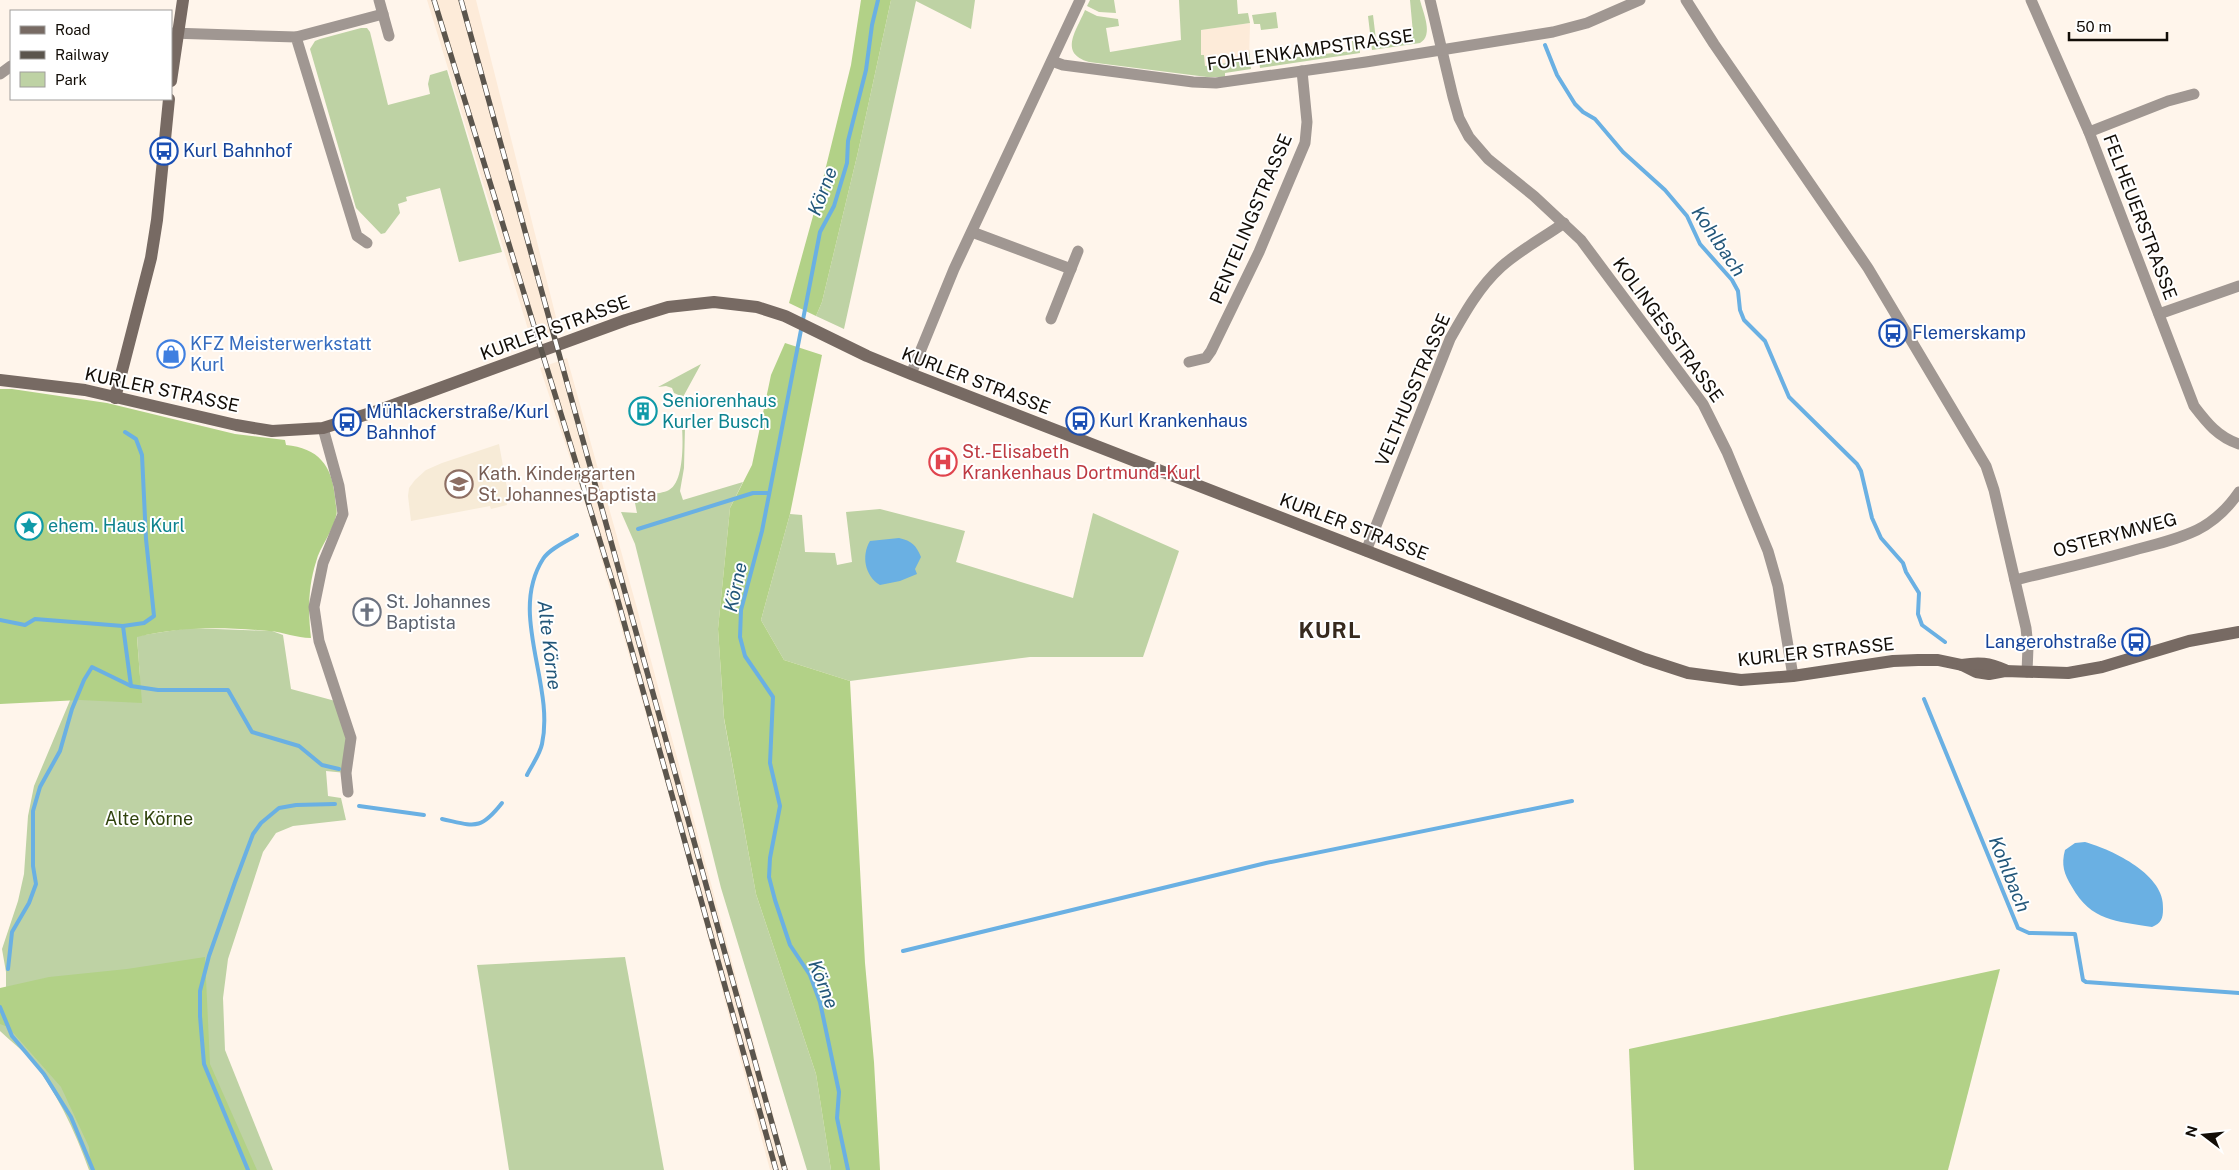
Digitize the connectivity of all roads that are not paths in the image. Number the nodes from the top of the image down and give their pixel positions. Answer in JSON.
{"nodes":[{"id":1,"x":183,"y":0,"type":"edge"},
{"id":2,"x":379,"y":0,"type":"edge"},
{"id":3,"x":1080,"y":0,"type":"edge"},
{"id":4,"x":1430,"y":0,"type":"edge"},
{"id":5,"x":1640,"y":0,"type":"edge"},
{"id":6,"x":1686,"y":0,"type":"edge"},
{"id":7,"x":2031,"y":0,"type":"edge"},
{"id":8,"x":383,"y":14,"type":"junction"},
{"id":9,"x":174,"y":33,"type":"edge"},
{"id":10,"x":389,"y":36,"type":"dead end"},
{"id":11,"x":296,"y":37,"type":"junction"},
{"id":12,"x":1443,"y":50,"type":"junction"},
{"id":13,"x":1052,"y":61,"type":"junction"},
{"id":14,"x":172,"y":65,"type":"edge"},
{"id":15,"x":1302,"y":71,"type":"junction"},
{"id":16,"x":2194,"y":94,"type":"dead end"},
{"id":17,"x":169,"y":100,"type":"edge"},
{"id":18,"x":2089,"y":132,"type":"junction"},
{"id":19,"x":1564,"y":223,"type":"junction"},
{"id":20,"x":972,"y":232,"type":"junction"},
{"id":21,"x":367,"y":243,"type":"dead end"},
{"id":22,"x":1078,"y":250,"type":"dead end"},
{"id":23,"x":1071,"y":269,"type":"junction"},
{"id":24,"x":2239,"y":286,"type":"edge"},
{"id":25,"x":2159,"y":314,"type":"junction"},
{"id":26,"x":1051,"y":319,"type":"dead end"},
{"id":27,"x":1189,"y":362,"type":"dead end"},
{"id":28,"x":911,"y":374,"type":"junction"},
{"id":29,"x":0,"y":380,"type":"edge"},
{"id":30,"x":115,"y":398,"type":"junction"},
{"id":31,"x":323,"y":428,"type":"junction"},
{"id":32,"x":2239,"y":444,"type":"edge"},
{"id":33,"x":2239,"y":492,"type":"edge"},
{"id":34,"x":1366,"y":550,"type":"junction"},
{"id":35,"x":2015,"y":580,"type":"junction"},
{"id":36,"x":2239,"y":632,"type":"edge"},
{"id":37,"x":2027,"y":672,"type":"junction"},
{"id":38,"x":1793,"y":676,"type":"junction"},
{"id":39,"x":348,"y":792,"type":"dead end"}],
"edges":[{"from":1,"to":9,"type":"main road"},
{"from":2,"to":8,"type":"street"},
{"from":3,"to":13,"type":"street"},
{"from":4,"to":12,"type":"street","name":"KOLINGESSTRASSE"},
{"from":5,"to":12,"type":"street","name":"FOHLENKAMPSTRASSE"},
{"from":6,"to":35,"type":"street"},
{"from":7,"to":18,"type":"street","name":"FELHEUERSTRASSE"},
{"from":8,"to":10,"type":"street"},
{"from":8,"to":11,"type":"street"},
{"from":9,"to":11,"type":"street"},
{"from":9,"to":14,"type":"main road"},
{"from":11,"to":21,"type":"street"},
{"from":12,"to":15,"type":"street","name":"FOHLENKAMPSTRASSE"},
{"from":12,"to":19,"type":"street","name":"KOLINGESSTRASSE"},
{"from":13,"to":15,"type":"street","name":"FOHLENKAMPSTRASSE"},
{"from":13,"to":20,"type":"street"},
{"from":15,"to":27,"type":"street","name":"PENTELINGSTRASSE"},
{"from":16,"to":18,"type":"street","name":"FELHEUERSTRASSE"},
{"from":17,"to":30,"type":"main road"},
{"from":18,"to":25,"type":"street","name":"FELHEUERSTRASSE"},
{"from":19,"to":34,"type":"street","name":"VELTHUSSTRASSE"},
{"from":19,"to":38,"type":"street","name":"KOLINGESSTRASSE"},
{"from":20,"to":23,"type":"street"},
{"from":20,"to":28,"type":"street"},
{"from":22,"to":23,"type":"street"},
{"from":23,"to":26,"type":"street"},
{"from":24,"to":25,"type":"street","name":"FELHEUERSTRASSE"},
{"from":25,"to":32,"type":"street","name":"FELHEUERSTRASSE"},
{"from":28,"to":31,"type":"main road","name":"KURLER STRASSE"},
{"from":28,"to":34,"type":"main road","name":"KURLER STRASSE"},
{"from":29,"to":30,"type":"main road","name":"KURLER STRASSE"},
{"from":30,"to":31,"type":"main road","name":"KURLER STRASSE"},
{"from":31,"to":39,"type":"street"},
{"from":33,"to":35,"type":"street","name":"OSTERYMWEG"},
{"from":34,"to":38,"type":"main road","name":"KURLER STRASSE"},
{"from":35,"to":37,"type":"street"},
{"from":36,"to":37,"type":"main road","name":"KURLER STRASSE"},
{"from":37,"to":38,"type":"main road","name":"KURLER STRASSE"}]}
